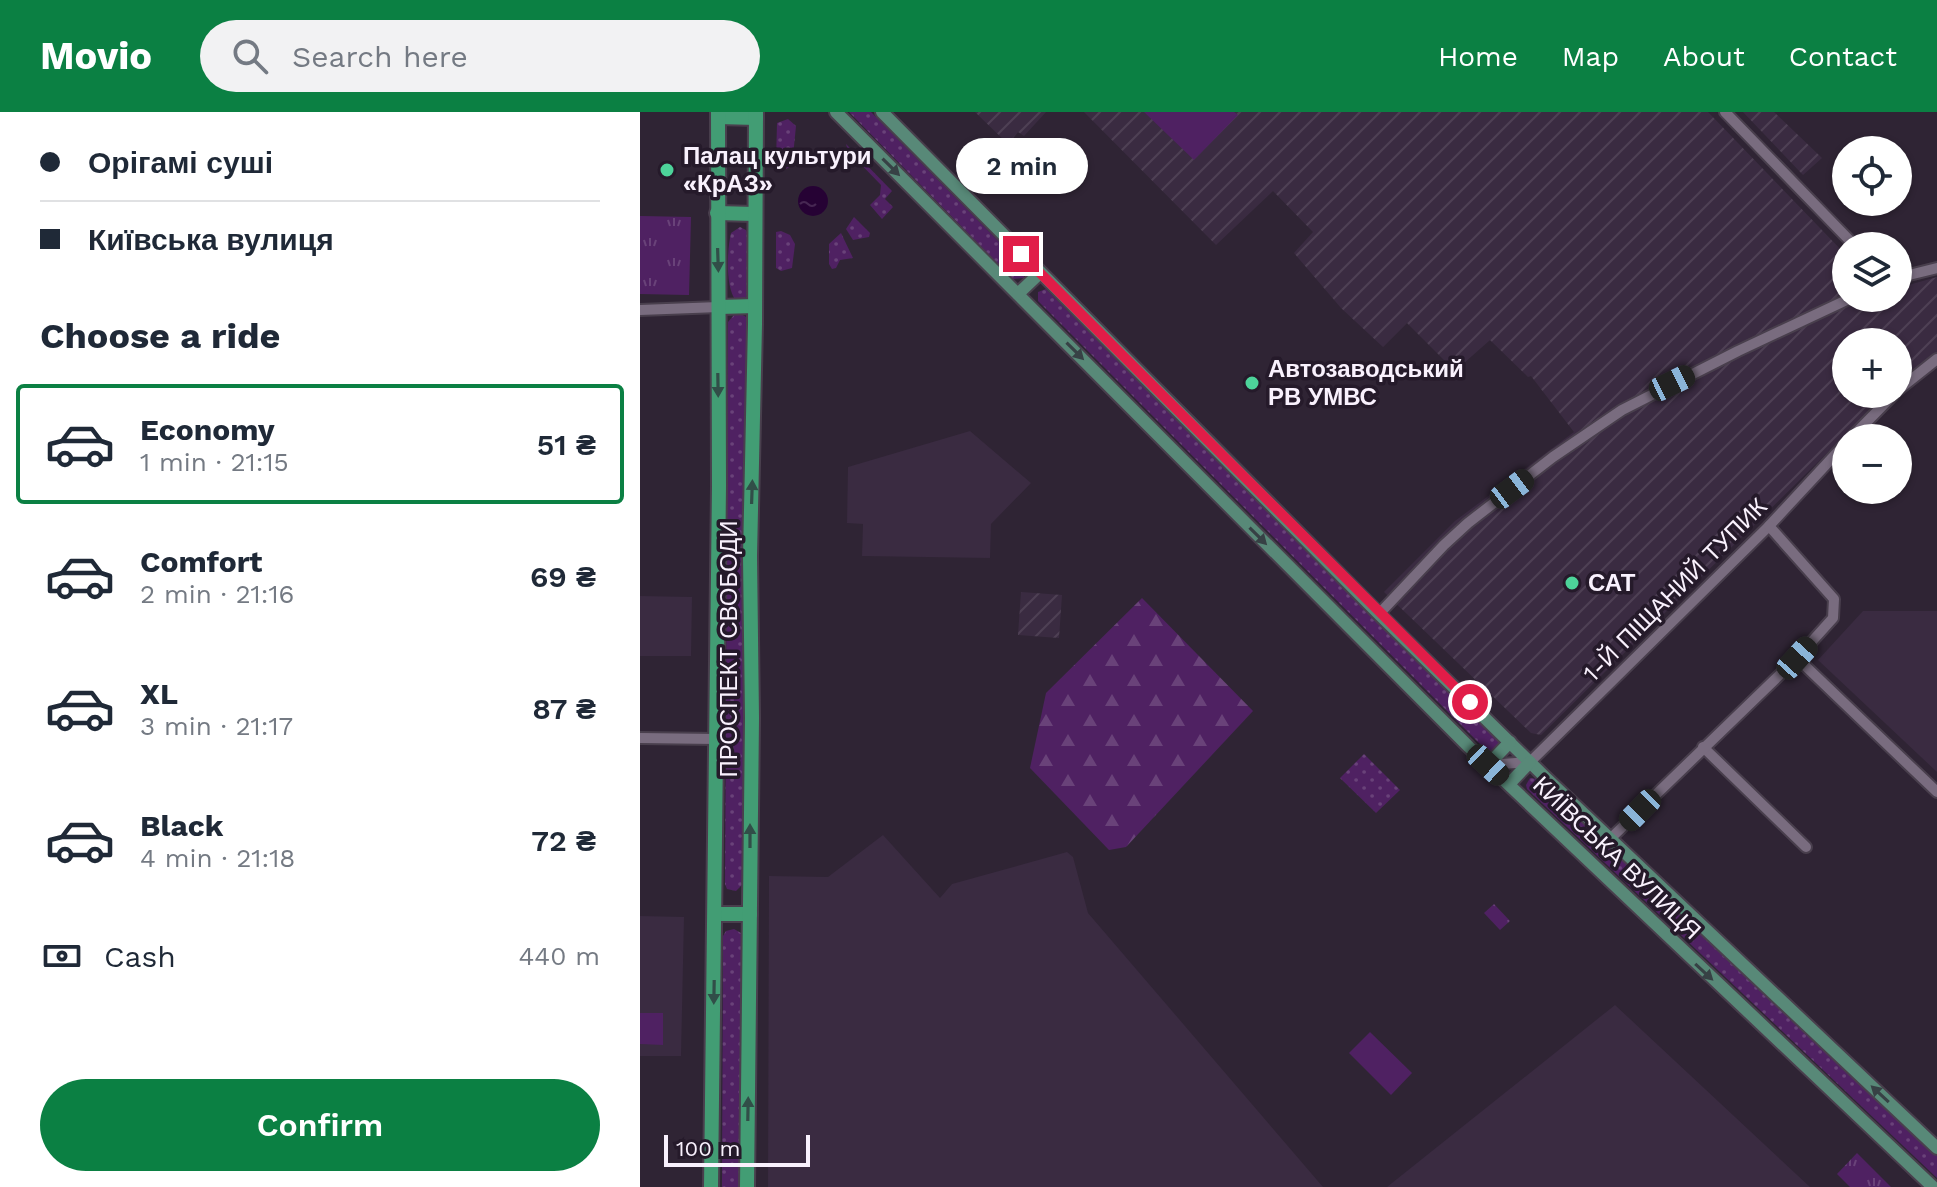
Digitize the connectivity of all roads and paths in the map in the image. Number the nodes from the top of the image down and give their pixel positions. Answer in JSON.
{"nodes":[{"id":1,"x":836,"y":112,"type":"edge"},
{"id":2,"x":882,"y":112,"type":"edge"},
{"id":3,"x":1725,"y":112,"type":"edge"},
{"id":4,"x":718,"y":114,"type":"edge"},
{"id":5,"x":756,"y":115,"type":"edge"},
{"id":6,"x":717,"y":213,"type":"junction"},
{"id":7,"x":755,"y":214,"type":"junction"},
{"id":8,"x":1841,"y":232,"type":"edge"},
{"id":9,"x":1937,"y":268,"type":"edge"},
{"id":10,"x":1040,"y":273,"type":"junction"},
{"id":11,"x":1912,"y":273,"type":"edge"},
{"id":12,"x":1018,"y":294,"type":"junction"},
{"id":13,"x":755,"y":306,"type":"junction"},
{"id":14,"x":719,"y":307,"type":"junction"},
{"id":15,"x":1832,"y":307,"type":"edge"},
{"id":16,"x":640,"y":310,"type":"edge"},
{"id":17,"x":1937,"y":359,"type":"edge"},
{"id":18,"x":1912,"y":379,"type":"edge"},
{"id":19,"x":1880,"y":408,"type":"edge"},
{"id":20,"x":1865,"y":424,"type":"edge"},
{"id":21,"x":1832,"y":458,"type":"edge"},
{"id":22,"x":1769,"y":526,"type":"junction"},
{"id":23,"x":1379,"y":614,"type":"junction"},
{"id":24,"x":1797,"y":658,"type":"junction"},
{"id":25,"x":640,"y":738,"type":"edge"},
{"id":26,"x":716,"y":739,"type":"junction"},
{"id":27,"x":1510,"y":742,"type":"junction"},
{"id":28,"x":1703,"y":747,"type":"junction"},
{"id":29,"x":1530,"y":762,"type":"junction"},
{"id":30,"x":1488,"y":765,"type":"junction"},
{"id":31,"x":1509,"y":784,"type":"junction"},
{"id":32,"x":1937,"y":792,"type":"edge"},
{"id":33,"x":1610,"y":839,"type":"junction"},
{"id":34,"x":1806,"y":847,"type":"dead end"},
{"id":35,"x":716,"y":914,"type":"junction"},
{"id":36,"x":750,"y":914,"type":"junction"},
{"id":37,"x":1937,"y":1148,"type":"edge"},
{"id":38,"x":711,"y":1187,"type":"edge"},
{"id":39,"x":747,"y":1187,"type":"edge"},
{"id":40,"x":1933,"y":1187,"type":"edge"}],
"edges":[{"from":1,"to":12,"type":"main road","name":"КИЇВСЬКА ВУЛИЦЯ","one_way":true},
{"from":2,"to":10,"type":"main road","name":"КИЇВСЬКА ВУЛИЦЯ"},
{"from":3,"to":8,"type":"street"},
{"from":4,"to":5,"type":"highway"},
{"from":4,"to":6,"type":"highway","name":"ПРОСПЕКТ СВОБОДИ"},
{"from":5,"to":7,"type":"highway","name":"ПРОСПЕКТ СВОБОДИ"},
{"from":6,"to":7,"type":"highway"},
{"from":6,"to":14,"type":"highway","name":"ПРОСПЕКТ СВОБОДИ","one_way":true},
{"from":7,"to":13,"type":"highway","name":"ПРОСПЕКТ СВОБОДИ"},
{"from":9,"to":11,"type":"street"},
{"from":10,"to":12,"type":"main road"},
{"from":10,"to":23,"type":"main road","name":"КИЇВСЬКА ВУЛИЦЯ"},
{"from":12,"to":30,"type":"main road","name":"КИЇВСЬКА ВУЛИЦЯ","one_way":true},
{"from":13,"to":14,"type":"highway"},
{"from":36,"to":13,"type":"highway","name":"ПРОСПЕКТ СВОБОДИ","one_way":true},
{"from":14,"to":16,"type":"street"},
{"from":14,"to":26,"type":"highway","name":"ПРОСПЕКТ СВОБОДИ","one_way":true},
{"from":15,"to":23,"type":"street"},
{"from":17,"to":18,"type":"street"},
{"from":19,"to":20,"type":"street"},
{"from":21,"to":22,"type":"street","name":"1-Й ПІЩАНИЙ ТУПИК"},
{"from":22,"to":24,"type":"street"},
{"from":22,"to":29,"type":"street","name":"1-Й ПІЩАНИЙ ТУПИК"},
{"from":23,"to":27,"type":"main road","name":"КИЇВСЬКА ВУЛИЦЯ"},
{"from":24,"to":28,"type":"street"},
{"from":24,"to":32,"type":"street"},
{"from":25,"to":26,"type":"street"},
{"from":26,"to":35,"type":"highway","name":"ПРОСПЕКТ СВОБОДИ"},
{"from":27,"to":29,"type":"main road","name":"КИЇВСЬКА ВУЛИЦЯ"},
{"from":27,"to":30,"type":"main road"},
{"from":28,"to":33,"type":"street"},
{"from":28,"to":34,"type":"street"},
{"from":29,"to":30,"type":"street"},
{"from":29,"to":31,"type":"main road"},
{"from":29,"to":33,"type":"main road","name":"КИЇВСЬКА ВУЛИЦЯ"},
{"from":30,"to":31,"type":"main road","name":"КИЇВСЬКА ВУЛИЦЯ"},
{"from":31,"to":40,"type":"main road","name":"КИЇВСЬКА ВУЛИЦЯ","one_way":true},
{"from":37,"to":33,"type":"main road","name":"КИЇВСЬКА ВУЛИЦЯ","one_way":true},
{"from":35,"to":36,"type":"highway"},
{"from":35,"to":38,"type":"highway","name":"ПРОСПЕКТ СВОБОДИ","one_way":true},
{"from":39,"to":36,"type":"highway","name":"ПРОСПЕКТ СВОБОДИ","one_way":true}]}
